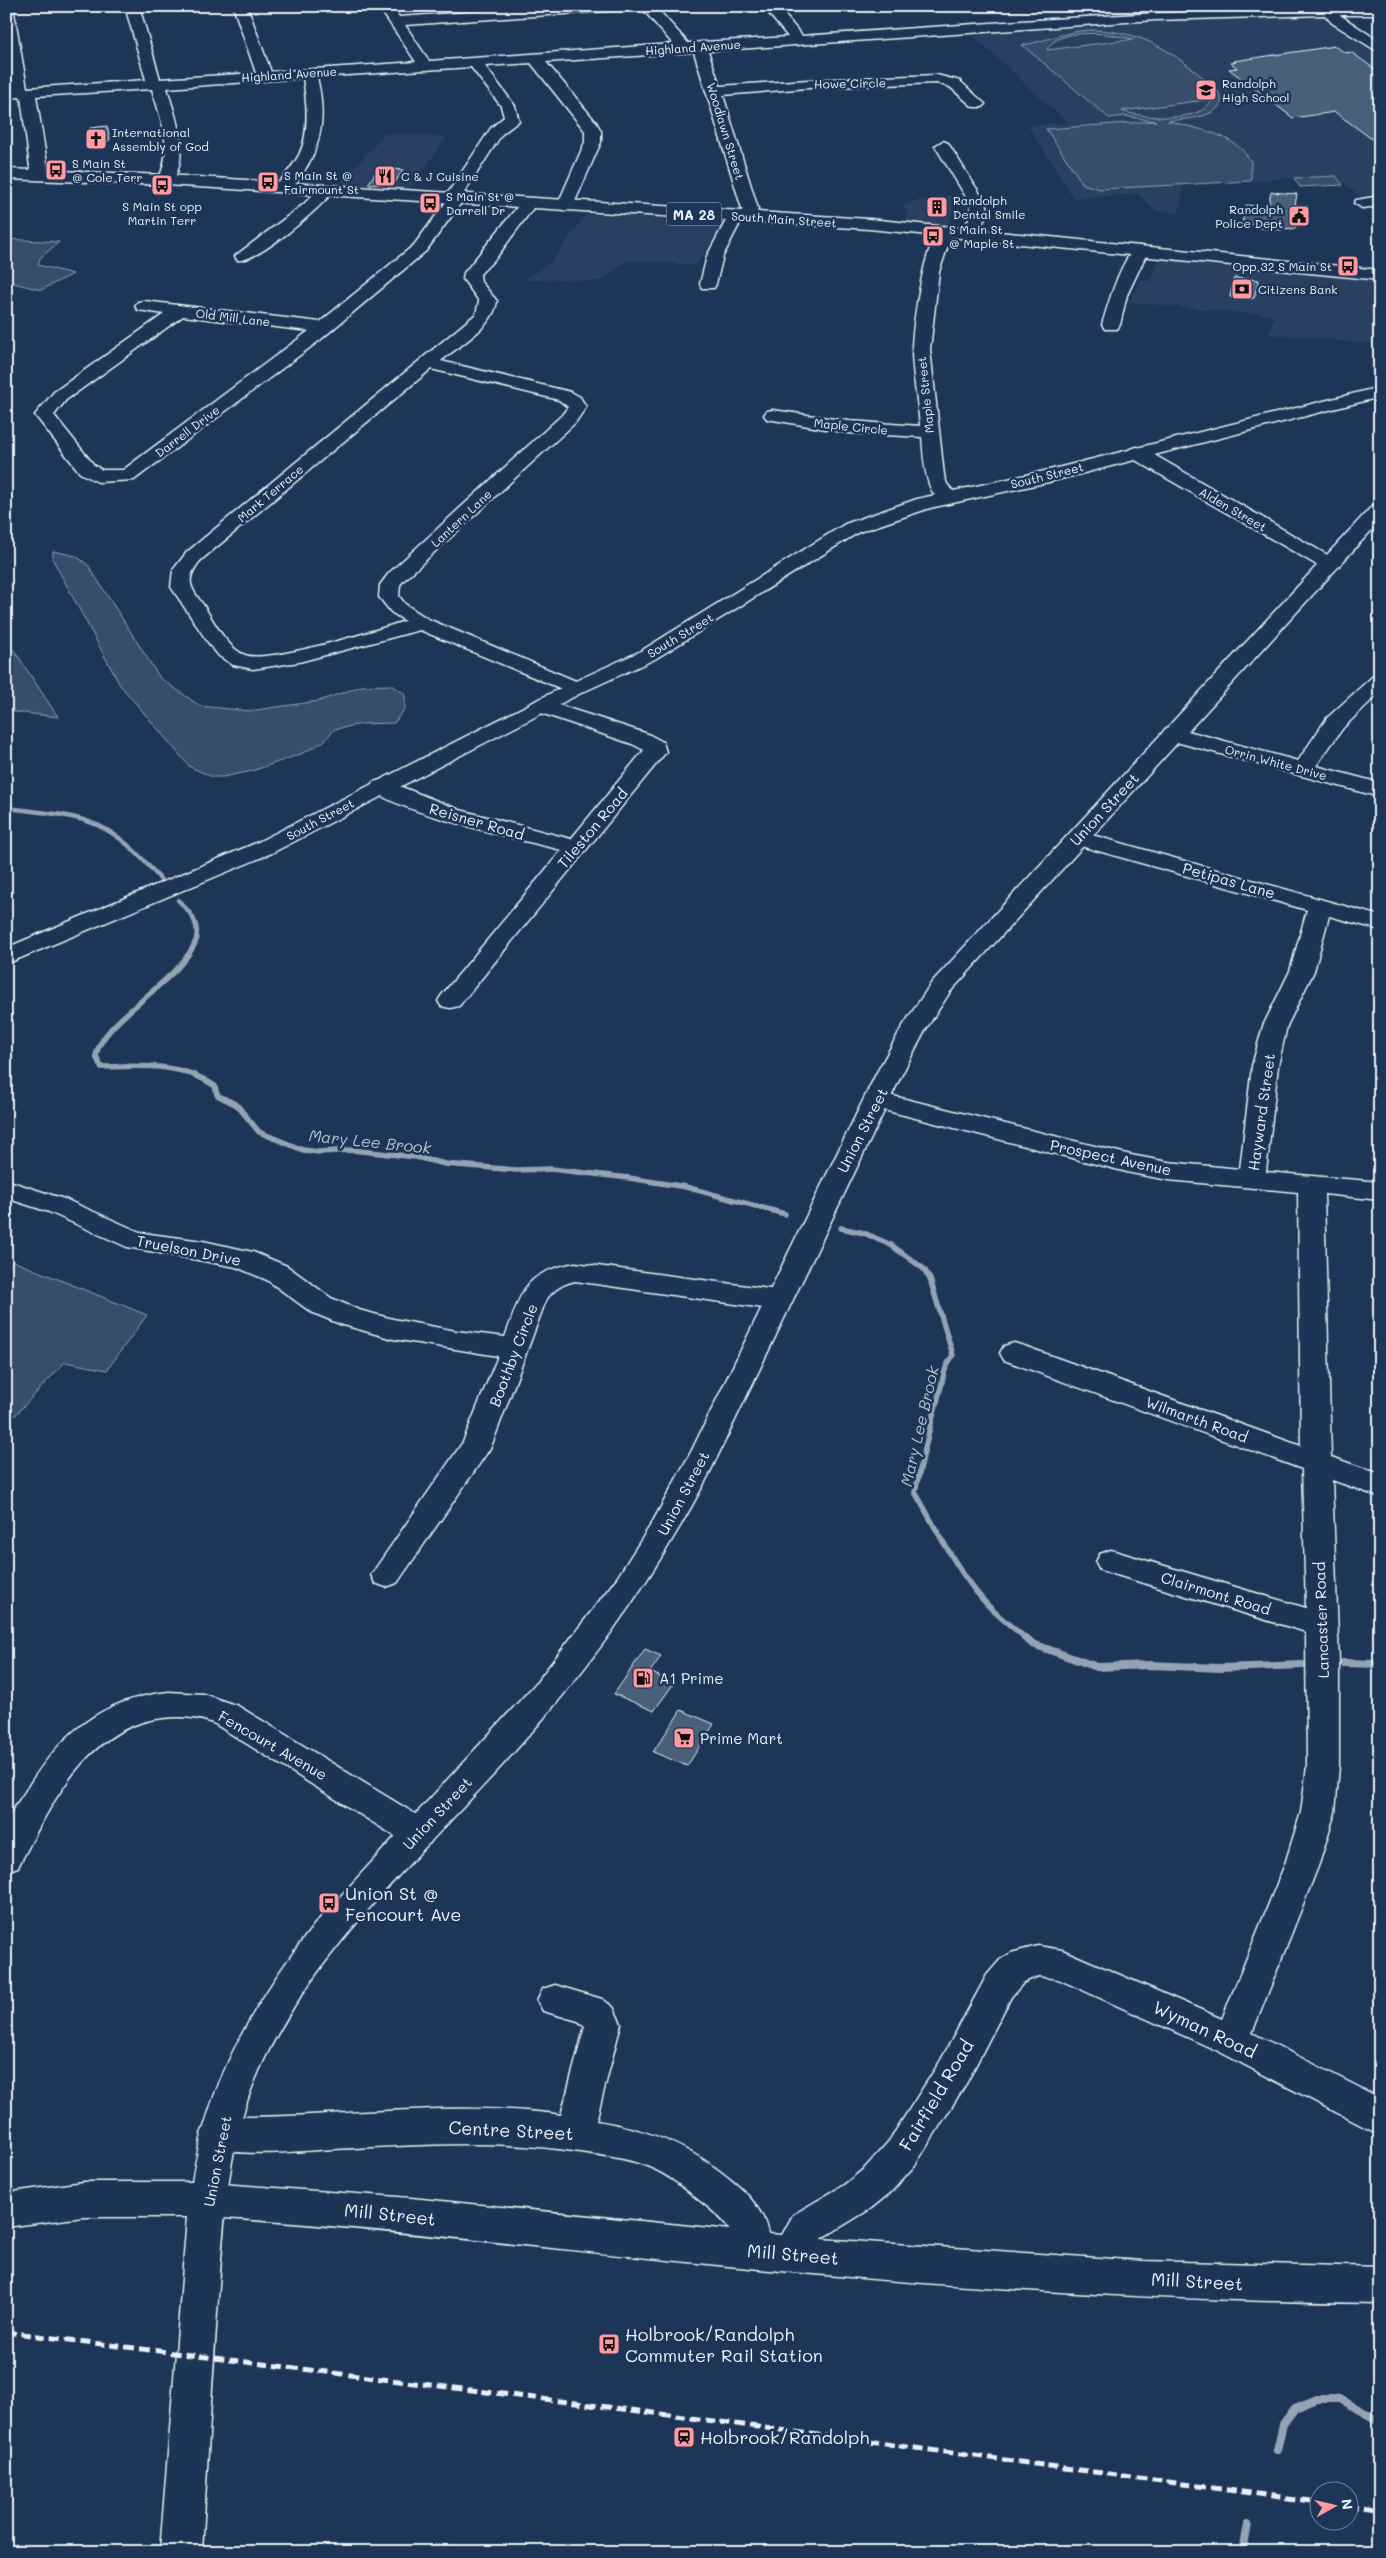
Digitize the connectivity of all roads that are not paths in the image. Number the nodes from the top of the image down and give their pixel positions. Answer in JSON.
{"nodes":[{"id":1,"x":132,"y":6,"type":"edge"},
{"id":2,"x":240,"y":6,"type":"edge"},
{"id":3,"x":386,"y":6,"type":"edge"},
{"id":4,"x":622,"y":6,"type":"edge"},
{"id":5,"x":648,"y":6,"type":"edge"},
{"id":6,"x":776,"y":6,"type":"edge"},
{"id":7,"x":6,"y":7,"type":"edge"},
{"id":8,"x":1282,"y":9,"type":"edge"},
{"id":9,"x":1329,"y":10,"type":"junction"},
{"id":10,"x":1349,"y":11,"type":"junction"},
{"id":11,"x":1380,"y":11,"type":"edge"},
{"id":12,"x":396,"y":21,"type":"junction"},
{"id":13,"x":1380,"y":37,"type":"edge"},
{"id":14,"x":798,"y":40,"type":"junction"},
{"id":15,"x":9,"y":45,"type":"edge"},
{"id":16,"x":691,"y":47,"type":"junction"},
{"id":17,"x":1380,"y":49,"type":"edge"},
{"id":18,"x":535,"y":58,"type":"junction"},
{"id":19,"x":476,"y":62,"type":"junction"},
{"id":20,"x":425,"y":65,"type":"junction"},
{"id":21,"x":309,"y":73,"type":"junction"},
{"id":22,"x":265,"y":76,"type":"junction"},
{"id":23,"x":156,"y":84,"type":"junction"},
{"id":24,"x":714,"y":91,"type":"junction"},
{"id":25,"x":17,"y":93,"type":"edge"},
{"id":26,"x":978,"y":104,"type":"dead end"},
{"id":27,"x":943,"y":146,"type":"dead end"},
{"id":28,"x":6,"y":174,"type":"edge"},
{"id":29,"x":31,"y":175,"type":"junction"},
{"id":30,"x":166,"y":180,"type":"junction"},
{"id":31,"x":284,"y":187,"type":"junction"},
{"id":32,"x":326,"y":190,"type":"junction"},
{"id":33,"x":454,"y":199,"type":"junction"},
{"id":34,"x":1380,"y":202,"type":"edge"},
{"id":35,"x":528,"y":204,"type":"junction"},
{"id":36,"x":1362,"y":204,"type":"dead end"},
{"id":37,"x":565,"y":206,"type":"junction"},
{"id":38,"x":743,"y":217,"type":"junction"},
{"id":39,"x":945,"y":231,"type":"junction"},
{"id":40,"x":971,"y":233,"type":"junction"},
{"id":41,"x":1140,"y":250,"type":"junction"},
{"id":42,"x":243,"y":256,"type":"dead end"},
{"id":43,"x":1380,"y":275,"type":"edge"},
{"id":44,"x":708,"y":284,"type":"dead end"},
{"id":45,"x":144,"y":306,"type":"dead end"},
{"id":46,"x":179,"y":311,"type":"junction"},
{"id":47,"x":1111,"y":325,"type":"dead end"},
{"id":48,"x":323,"y":328,"type":"junction"},
{"id":49,"x":427,"y":363,"type":"junction"},
{"id":50,"x":1380,"y":392,"type":"edge"},
{"id":51,"x":774,"y":415,"type":"dead end"},
{"id":52,"x":929,"y":432,"type":"junction"},
{"id":53,"x":1137,"y":452,"type":"junction"},
{"id":54,"x":948,"y":498,"type":"junction"},
{"id":55,"x":1380,"y":509,"type":"edge"},
{"id":56,"x":1330,"y":564,"type":"junction"},
{"id":57,"x":421,"y":623,"type":"junction"},
{"id":58,"x":1380,"y":680,"type":"edge"},
{"id":59,"x":576,"y":688,"type":"junction"},
{"id":60,"x":542,"y":706,"type":"junction"},
{"id":61,"x":1173,"y":734,"type":"junction"},
{"id":62,"x":1303,"y":769,"type":"junction"},
{"id":63,"x":381,"y":787,"type":"junction"},
{"id":64,"x":1380,"y":790,"type":"edge"},
{"id":65,"x":1078,"y":838,"type":"junction"},
{"id":66,"x":576,"y":847,"type":"junction"},
{"id":67,"x":1320,"y":906,"type":"junction"},
{"id":68,"x":1380,"y":923,"type":"edge"},
{"id":69,"x":6,"y":957,"type":"edge"},
{"id":70,"x":450,"y":1001,"type":"dead end"},
{"id":71,"x":877,"y":1100,"type":"junction"},
{"id":72,"x":1252,"y":1178,"type":"junction"},
{"id":73,"x":1311,"y":1184,"type":"junction"},
{"id":74,"x":6,"y":1189,"type":"edge"},
{"id":75,"x":1380,"y":1191,"type":"edge"},
{"id":76,"x":777,"y":1300,"type":"junction"},
{"id":77,"x":514,"y":1348,"type":"junction"},
{"id":78,"x":1014,"y":1354,"type":"dead end"},
{"id":79,"x":1316,"y":1462,"type":"junction"},
{"id":80,"x":1380,"y":1486,"type":"edge"},
{"id":81,"x":1111,"y":1562,"type":"dead end"},
{"id":82,"x":386,"y":1575,"type":"dead end"},
{"id":83,"x":1320,"y":1624,"type":"junction"},
{"id":84,"x":418,"y":1833,"type":"junction"},
{"id":85,"x":6,"y":1857,"type":"edge"},
{"id":86,"x":1023,"y":1964,"type":"joint"},
{"id":87,"x":555,"y":2000,"type":"dead end"},
{"id":88,"x":1231,"y":2040,"type":"junction"},
{"id":89,"x":1380,"y":2118,"type":"edge"},
{"id":90,"x":575,"y":2133,"type":"junction"},
{"id":91,"x":219,"y":2134,"type":"junction"},
{"id":92,"x":208,"y":2200,"type":"junction"},
{"id":93,"x":6,"y":2210,"type":"edge"},
{"id":94,"x":750,"y":2250,"type":"junction"},
{"id":95,"x":796,"y":2254,"type":"junction"},
{"id":96,"x":1380,"y":2285,"type":"edge"},
{"id":97,"x":181,"y":2552,"type":"edge"}],
"edges":[{"from":1,"to":23,"type":"street"},
{"from":2,"to":22,"type":"street"},
{"from":3,"to":12,"type":"street"},
{"from":4,"to":12,"type":"street"},
{"from":5,"to":16,"type":"street","name":"Woodlawn Street"},
{"from":6,"to":14,"type":"street"},
{"from":7,"to":15,"type":"street"},
{"from":8,"to":9,"type":"street","name":"Highland Avenue"},
{"from":8,"to":14,"type":"street","name":"Highland Avenue"},
{"from":9,"to":10,"type":"street","name":"Highland Avenue"},
{"from":9,"to":17,"type":"street"},
{"from":10,"to":11,"type":"street","name":"Highland Avenue"},
{"from":10,"to":13,"type":"street"},
{"from":12,"to":20,"type":"street"},
{"from":14,"to":16,"type":"street","name":"Highland Avenue"},
{"from":15,"to":25,"type":"street"},
{"from":16,"to":18,"type":"street","name":"Highland Avenue"},
{"from":16,"to":24,"type":"street","name":"Woodlawn Street"},
{"from":18,"to":19,"type":"street","name":"Highland Avenue"},
{"from":18,"to":37,"type":"street"},
{"from":19,"to":20,"type":"street","name":"Highland Avenue"},
{"from":19,"to":33,"type":"street","name":"Darrell Drive"},
{"from":20,"to":21,"type":"street","name":"Highland Avenue"},
{"from":21,"to":22,"type":"street","name":"Highland Avenue"},
{"from":21,"to":31,"type":"street"},
{"from":22,"to":23,"type":"street","name":"Highland Avenue"},
{"from":23,"to":25,"type":"street","name":"Highland Avenue"},
{"from":23,"to":30,"type":"street"},
{"from":24,"to":26,"type":"street","name":"Howe Circle"},
{"from":24,"to":38,"type":"street","name":"Woodlawn Street"},
{"from":25,"to":29,"type":"street"},
{"from":27,"to":40,"type":"street"},
{"from":28,"to":29,"type":"street","name":"South Main Street","number":"MA 28"},
{"from":29,"to":30,"type":"street","name":"South Main Street","number":"MA 28"},
{"from":30,"to":31,"type":"street","name":"South Main Street","number":"MA 28"},
{"from":31,"to":32,"type":"street","name":"South Main Street","number":"MA 28"},
{"from":32,"to":33,"type":"street","name":"South Main Street","number":"MA 28"},
{"from":32,"to":42,"type":"street"},
{"from":33,"to":35,"type":"street","name":"South Main Street","number":"MA 28"},
{"from":33,"to":48,"type":"street","name":"Darrell Drive"},
{"from":34,"to":36,"type":"street"},
{"from":35,"to":37,"type":"street","name":"South Main Street","number":"MA 28"},
{"from":35,"to":49,"type":"street","name":"Mark Terrace"},
{"from":37,"to":38,"type":"street","name":"South Main Street","number":"MA 28"},
{"from":38,"to":39,"type":"street","name":"South Main Street","number":"MA 28"},
{"from":38,"to":44,"type":"street"},
{"from":39,"to":40,"type":"street","name":"South Main Street","number":"MA 28"},
{"from":39,"to":52,"type":"street","name":"Maple Street"},
{"from":40,"to":41,"type":"street","name":"South Main Street","number":"MA 28"},
{"from":41,"to":43,"type":"street","name":"South Main Street","number":"MA 28"},
{"from":41,"to":47,"type":"street"},
{"from":45,"to":46,"type":"street","name":"Old Mill Lane"},
{"from":46,"to":48,"type":"street","name":"Old Mill Lane"},
{"from":46,"to":48,"type":"street","name":"Darrell Drive"},
{"from":49,"to":57,"type":"street","name":"Lantern Lane"},
{"from":49,"to":57,"type":"street","name":"Mark Terrace"},
{"from":50,"to":53,"type":"street","name":"South Street"},
{"from":51,"to":52,"type":"street","name":"Maple Circle"},
{"from":52,"to":54,"type":"street","name":"Maple Street"},
{"from":53,"to":54,"type":"street","name":"South Street"},
{"from":53,"to":56,"type":"street","name":"Alden Street"},
{"from":54,"to":59,"type":"street","name":"South Street"},
{"from":55,"to":56,"type":"street","name":"Union Street"},
{"from":56,"to":61,"type":"street","name":"Union Street"},
{"from":57,"to":59,"type":"street","name":"Lantern Lane"},
{"from":58,"to":62,"type":"street"},
{"from":59,"to":60,"type":"street","name":"South Street"},
{"from":60,"to":63,"type":"street","name":"South Street"},
{"from":60,"to":66,"type":"street","name":"Tileston Road"},
{"from":61,"to":62,"type":"street","name":"Orrin White Drive"},
{"from":61,"to":65,"type":"street","name":"Union Street"},
{"from":62,"to":64,"type":"street","name":"Orrin White Drive"},
{"from":63,"to":66,"type":"street","name":"Reisner Road"},
{"from":63,"to":69,"type":"street","name":"South Street"},
{"from":65,"to":67,"type":"street","name":"Petipas Lane"},
{"from":65,"to":71,"type":"street","name":"Union Street"},
{"from":66,"to":70,"type":"street","name":"Tileston Road"},
{"from":67,"to":68,"type":"street","name":"Petipas Lane"},
{"from":67,"to":72,"type":"street","name":"Hayward Street"},
{"from":71,"to":72,"type":"street","name":"Prospect Avenue"},
{"from":71,"to":76,"type":"street","name":"Union Street"},
{"from":72,"to":73,"type":"street","name":"Prospect Avenue"},
{"from":73,"to":75,"type":"street","name":"Prospect Avenue"},
{"from":73,"to":79,"type":"street","name":"Lancaster Road"},
{"from":74,"to":77,"type":"street","name":"Truelson Drive"},
{"from":76,"to":77,"type":"street","name":"Boothby Circle"},
{"from":76,"to":84,"type":"street","name":"Union Street"},
{"from":77,"to":82,"type":"street","name":"Boothby Circle"},
{"from":78,"to":79,"type":"street","name":"Wilmarth Road"},
{"from":79,"to":80,"type":"street","name":"Wilmarth Road"},
{"from":79,"to":83,"type":"street","name":"Lancaster Road"},
{"from":81,"to":83,"type":"street","name":"Clairmont Road"},
{"from":83,"to":88,"type":"street","name":"Lancaster Road"},
{"from":84,"to":85,"type":"street","name":"Fencourt Avenue"},
{"from":84,"to":91,"type":"street","name":"Union Street"},
{"from":86,"to":88,"type":"street","name":"Wyman Road"},
{"from":86,"to":95,"type":"street","name":"Fairfield Road"},
{"from":87,"to":90,"type":"street"},
{"from":88,"to":89,"type":"street","name":"Wyman Road"},
{"from":90,"to":91,"type":"street","name":"Centre Street"},
{"from":90,"to":94,"type":"street","name":"Centre Street"},
{"from":91,"to":92,"type":"street","name":"Union Street"},
{"from":92,"to":93,"type":"street"},
{"from":92,"to":94,"type":"street","name":"Mill Street"},
{"from":92,"to":97,"type":"street","name":"Union Street"},
{"from":94,"to":95,"type":"street","name":"Mill Street"},
{"from":95,"to":96,"type":"street","name":"Mill Street"}]}
